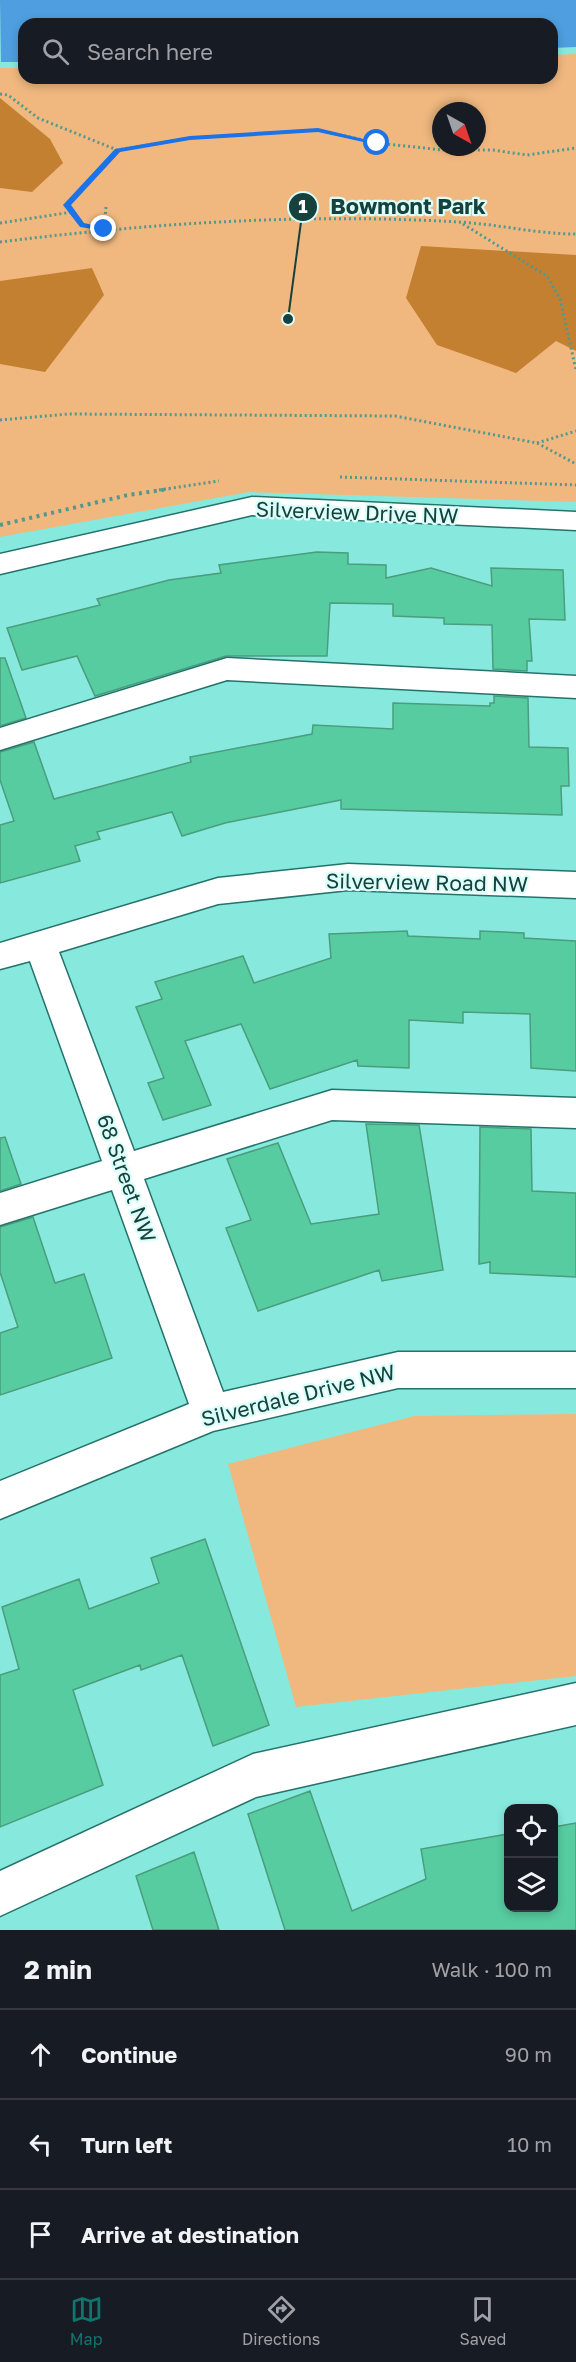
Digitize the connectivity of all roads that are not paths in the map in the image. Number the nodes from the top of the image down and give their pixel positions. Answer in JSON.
{"nodes":[{"id":1,"x":576,"y":521,"type":"edge"},
{"id":2,"x":0,"y":564,"type":"edge"},
{"id":3,"x":576,"y":687,"type":"edge"},
{"id":4,"x":0,"y":739,"type":"edge"},
{"id":5,"x":576,"y":885,"type":"edge"},
{"id":6,"x":40,"y":944,"type":"junction"},
{"id":7,"x":0,"y":956,"type":"edge"},
{"id":8,"x":576,"y":1113,"type":"edge"},
{"id":9,"x":124,"y":1169,"type":"junction"},
{"id":10,"x":0,"y":1209,"type":"edge"},
{"id":11,"x":576,"y":1370,"type":"edge"},
{"id":12,"x":212,"y":1413,"type":"junction"},
{"id":13,"x":0,"y":1500,"type":"edge"},
{"id":14,"x":576,"y":1704,"type":"edge"},
{"id":15,"x":0,"y":1894,"type":"edge"}],
"edges":[{"from":1,"to":2,"type":"street","name":"Silverview Drive NW"},
{"from":3,"to":4,"type":"street"},
{"from":5,"to":6,"type":"street","name":"Silverview Road NW"},
{"from":6,"to":7,"type":"street","name":"Silverview Road NW"},
{"from":6,"to":9,"type":"street","name":"68 Street NW"},
{"from":8,"to":9,"type":"street"},
{"from":9,"to":10,"type":"street"},
{"from":9,"to":12,"type":"street","name":"68 Street NW"},
{"from":11,"to":12,"type":"street","name":"Silverdale Drive NW"},
{"from":12,"to":13,"type":"street","name":"Silverdale Drive NW"},
{"from":14,"to":15,"type":"street"}]}
